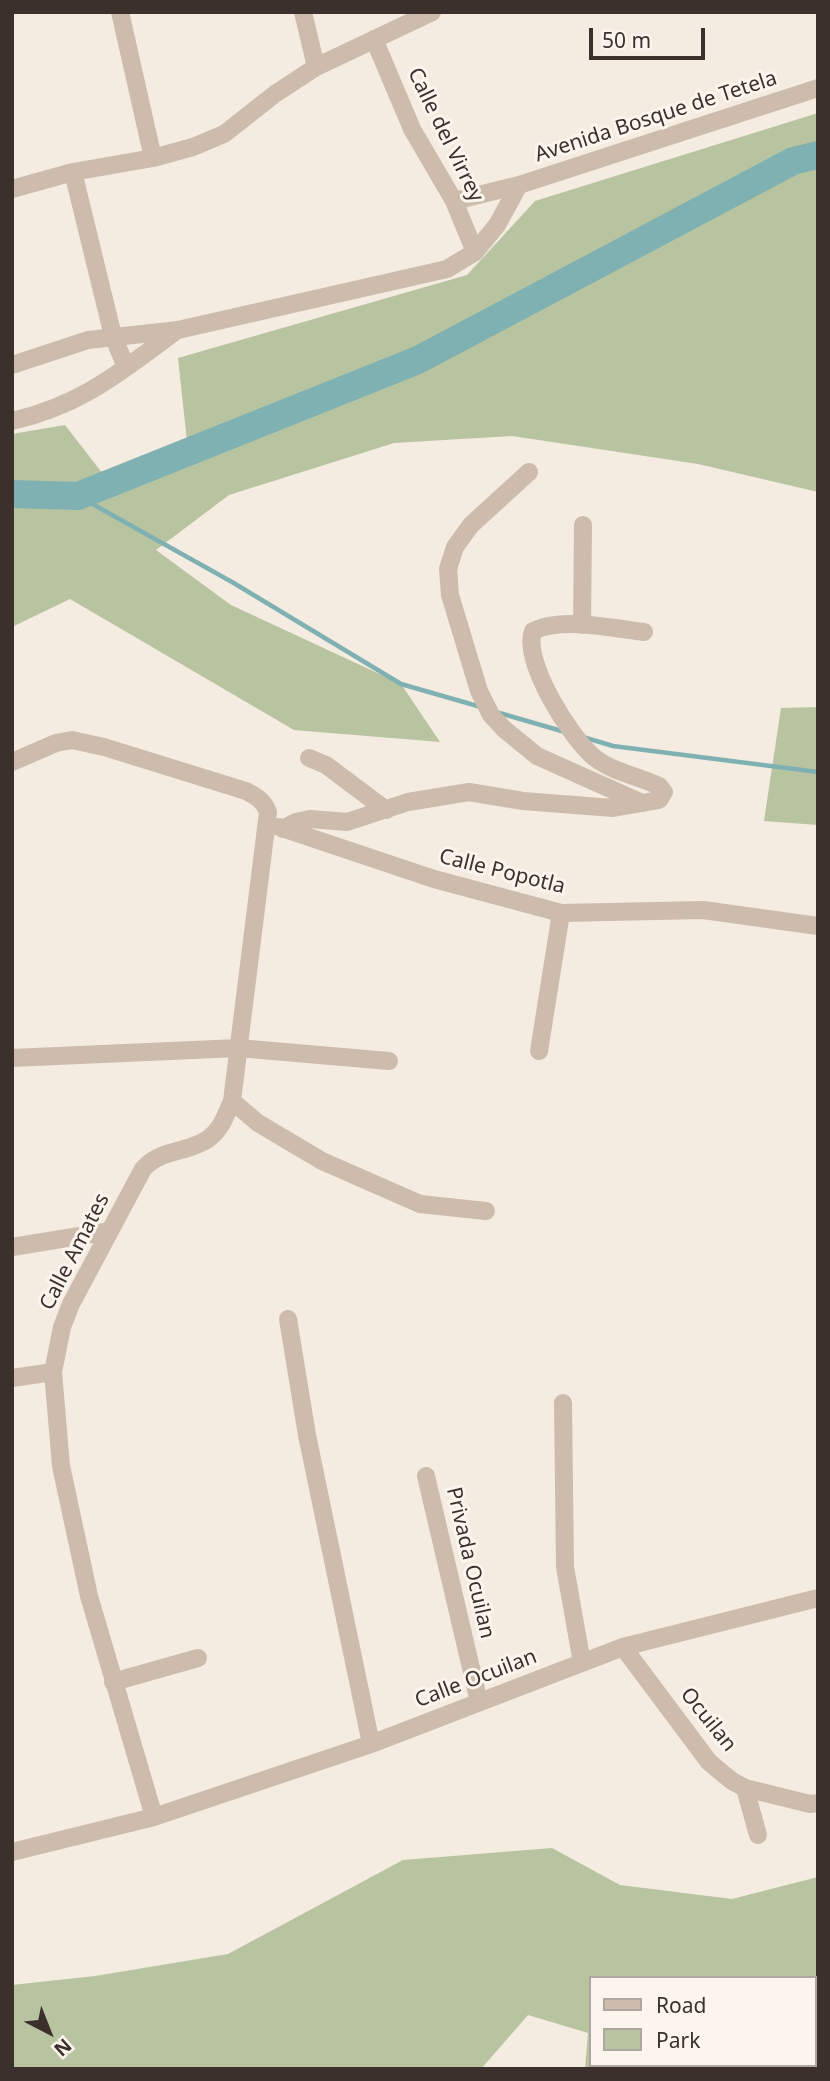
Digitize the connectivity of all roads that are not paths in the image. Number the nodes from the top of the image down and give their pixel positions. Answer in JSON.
{"nodes":[{"id":1,"x":120,"y":12,"type":"edge"},
{"id":2,"x":303,"y":12,"type":"edge"},
{"id":3,"x":432,"y":12,"type":"edge"},
{"id":4,"x":374,"y":39,"type":"junction"},
{"id":5,"x":316,"y":66,"type":"junction"},
{"id":6,"x":818,"y":88,"type":"edge"},
{"id":7,"x":153,"y":158,"type":"junction"},
{"id":8,"x":73,"y":172,"type":"junction"},
{"id":9,"x":519,"y":185,"type":"junction"},
{"id":10,"x":12,"y":189,"type":"edge"},
{"id":11,"x":454,"y":201,"type":"junction"},
{"id":12,"x":475,"y":252,"type":"junction"},
{"id":13,"x":178,"y":330,"type":"junction"},
{"id":14,"x":113,"y":336,"type":"junction"},
{"id":15,"x":12,"y":365,"type":"edge"},
{"id":16,"x":126,"y":367,"type":"junction"},
{"id":17,"x":12,"y":421,"type":"edge"},
{"id":18,"x":529,"y":472,"type":"dead end"},
{"id":19,"x":583,"y":524,"type":"dead end"},
{"id":20,"x":582,"y":625,"type":"junction"},
{"id":21,"x":644,"y":632,"type":"dead end"},
{"id":22,"x":309,"y":758,"type":"dead end"},
{"id":23,"x":12,"y":762,"type":"edge"},
{"id":24,"x":642,"y":803,"type":"junction"},
{"id":25,"x":386,"y":810,"type":"junction"},
{"id":26,"x":275,"y":825,"type":"junction"},
{"id":27,"x":561,"y":913,"type":"junction"},
{"id":28,"x":818,"y":926,"type":"edge"},
{"id":29,"x":238,"y":1048,"type":"junction"},
{"id":30,"x":539,"y":1051,"type":"dead end"},
{"id":31,"x":12,"y":1058,"type":"edge"},
{"id":32,"x":389,"y":1060,"type":"dead end"},
{"id":33,"x":232,"y":1101,"type":"junction"},
{"id":34,"x":486,"y":1211,"type":"dead end"},
{"id":35,"x":110,"y":1231,"type":"junction"},
{"id":36,"x":12,"y":1248,"type":"edge"},
{"id":37,"x":288,"y":1319,"type":"dead end"},
{"id":38,"x":53,"y":1372,"type":"junction"},
{"id":39,"x":12,"y":1378,"type":"edge"},
{"id":40,"x":563,"y":1403,"type":"dead end"},
{"id":41,"x":426,"y":1476,"type":"dead end"},
{"id":42,"x":818,"y":1598,"type":"edge"},
{"id":43,"x":623,"y":1647,"type":"junction"},
{"id":44,"x":198,"y":1658,"type":"dead end"},
{"id":45,"x":582,"y":1663,"type":"junction"},
{"id":46,"x":113,"y":1682,"type":"junction"},
{"id":47,"x":479,"y":1702,"type":"junction"},
{"id":48,"x":371,"y":1744,"type":"junction"},
{"id":49,"x":745,"y":1788,"type":"junction"},
{"id":50,"x":818,"y":1803,"type":"edge"},
{"id":51,"x":154,"y":1817,"type":"junction"},
{"id":52,"x":758,"y":1835,"type":"dead end"},
{"id":53,"x":12,"y":1852,"type":"edge"}],
"edges":[{"from":1,"to":7,"type":"street"},
{"from":2,"to":5,"type":"street"},
{"from":3,"to":4,"type":"street"},
{"from":4,"to":5,"type":"street"},
{"from":4,"to":11,"type":"street","name":"Calle del Virrey"},
{"from":5,"to":7,"type":"street"},
{"from":6,"to":9,"type":"street","name":"Avenida Bosque de Tetela"},
{"from":7,"to":8,"type":"street"},
{"from":8,"to":10,"type":"street"},
{"from":8,"to":14,"type":"street"},
{"from":9,"to":11,"type":"street"},
{"from":9,"to":12,"type":"street","name":"Avenida Bosque de Tetela"},
{"from":11,"to":12,"type":"street","name":"Calle del Virrey"},
{"from":12,"to":13,"type":"street","name":"Avenida Bosque de Tetela"},
{"from":13,"to":14,"type":"street","name":"Avenida Bosque de Tetela"},
{"from":13,"to":16,"type":"street","name":"Avenida Bosque de Tetela"},
{"from":14,"to":15,"type":"street","name":"Avenida Bosque de Tetela"},
{"from":14,"to":16,"type":"street"},
{"from":16,"to":17,"type":"street","name":"Avenida Bosque de Tetela"},
{"from":18,"to":24,"type":"street"},
{"from":19,"to":20,"type":"street"},
{"from":20,"to":21,"type":"street"},
{"from":20,"to":24,"type":"street"},
{"from":22,"to":25,"type":"street"},
{"from":23,"to":26,"type":"street"},
{"from":24,"to":25,"type":"street"},
{"from":25,"to":26,"type":"street"},
{"from":26,"to":27,"type":"street","name":"Calle Popotla"},
{"from":26,"to":29,"type":"street","name":"Calle Amates"},
{"from":27,"to":28,"type":"street","name":"Calle Popotla"},
{"from":27,"to":30,"type":"street"},
{"from":29,"to":31,"type":"street"},
{"from":29,"to":32,"type":"street"},
{"from":29,"to":33,"type":"street","name":"Calle Amates"},
{"from":33,"to":34,"type":"street"},
{"from":33,"to":35,"type":"street","name":"Calle Amates"},
{"from":35,"to":36,"type":"street"},
{"from":35,"to":38,"type":"street","name":"Calle Amates"},
{"from":37,"to":48,"type":"street"},
{"from":38,"to":39,"type":"street"},
{"from":38,"to":46,"type":"street","name":"Calle Amates"},
{"from":40,"to":45,"type":"street"},
{"from":41,"to":47,"type":"street","name":"Privada Ocuilan"},
{"from":42,"to":43,"type":"street","name":"Calle Ocuilan"},
{"from":43,"to":45,"type":"street","name":"Calle Ocuilan"},
{"from":43,"to":49,"type":"street","name":"Ocuilan"},
{"from":44,"to":46,"type":"street"},
{"from":45,"to":47,"type":"street","name":"Calle Ocuilan"},
{"from":46,"to":51,"type":"street","name":"Calle Amates"},
{"from":47,"to":48,"type":"street","name":"Calle Ocuilan"},
{"from":48,"to":51,"type":"street","name":"Calle Ocuilan"},
{"from":49,"to":50,"type":"street","name":"Ocuilan"},
{"from":49,"to":52,"type":"street"},
{"from":51,"to":53,"type":"street","name":"Calle Ocuilan"}]}
